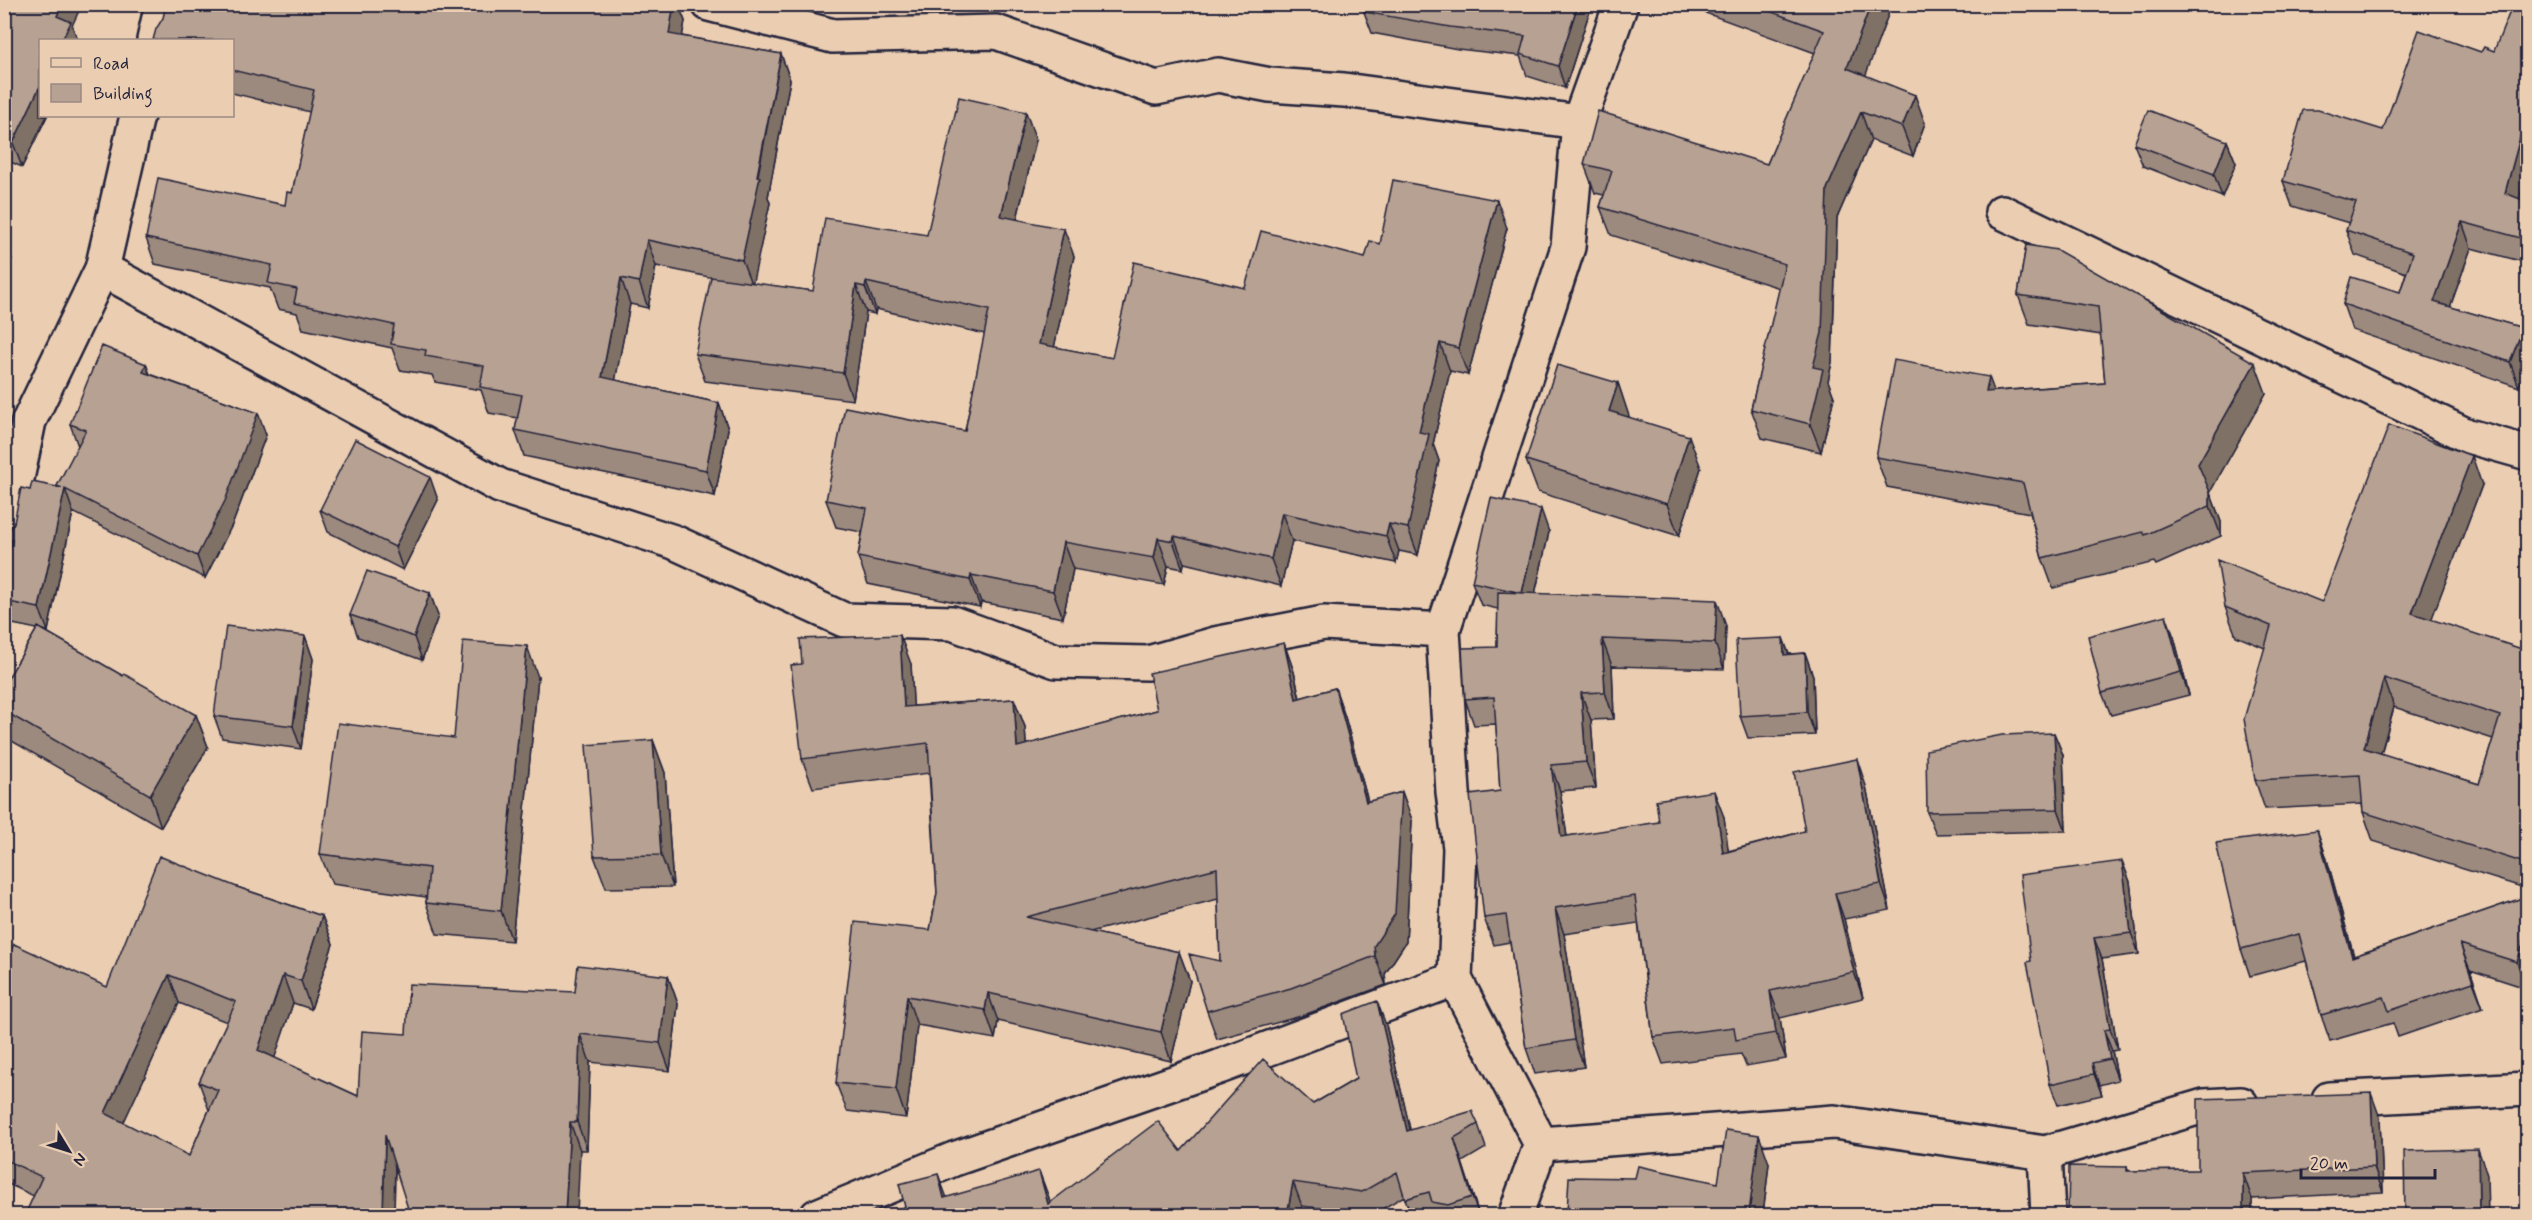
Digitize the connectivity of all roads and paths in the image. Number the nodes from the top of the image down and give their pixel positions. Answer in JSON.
{"nodes":[{"id":1,"x":162,"y":4,"type":"edge"},
{"id":2,"x":709,"y":4,"type":"edge"},
{"id":3,"x":1621,"y":4,"type":"edge"},
{"id":4,"x":154,"y":39,"type":"edge"},
{"id":5,"x":137,"y":117,"type":"edge"},
{"id":6,"x":1579,"y":122,"type":"junction"},
{"id":7,"x":2002,"y":212,"type":"dead end"},
{"id":8,"x":102,"y":269,"type":"junction"},
{"id":9,"x":2528,"y":453,"type":"edge"},
{"id":10,"x":4,"y":542,"type":"edge"},
{"id":11,"x":1443,"y":630,"type":"junction"},
{"id":12,"x":1455,"y":979,"type":"junction"},
{"id":13,"x":2528,"y":1089,"type":"edge"},
{"id":14,"x":1541,"y":1144,"type":"junction"},
{"id":15,"x":2045,"y":1153,"type":"junction"},
{"id":16,"x":817,"y":1215,"type":"edge"},
{"id":17,"x":1515,"y":1215,"type":"edge"},
{"id":18,"x":2048,"y":1215,"type":"edge"}],
"edges":[{"from":1,"to":4,"type":"street"},
{"from":2,"to":6,"type":"street"},
{"from":3,"to":6,"type":"street"},
{"from":5,"to":8,"type":"street"},
{"from":6,"to":11,"type":"street"},
{"from":7,"to":9,"type":"street"},
{"from":8,"to":10,"type":"street"},
{"from":8,"to":11,"type":"street"},
{"from":11,"to":12,"type":"street"},
{"from":12,"to":14,"type":"street"},
{"from":12,"to":16,"type":"street"},
{"from":13,"to":15,"type":"street"},
{"from":14,"to":15,"type":"street"},
{"from":14,"to":17,"type":"street"},
{"from":15,"to":18,"type":"street"}]}
